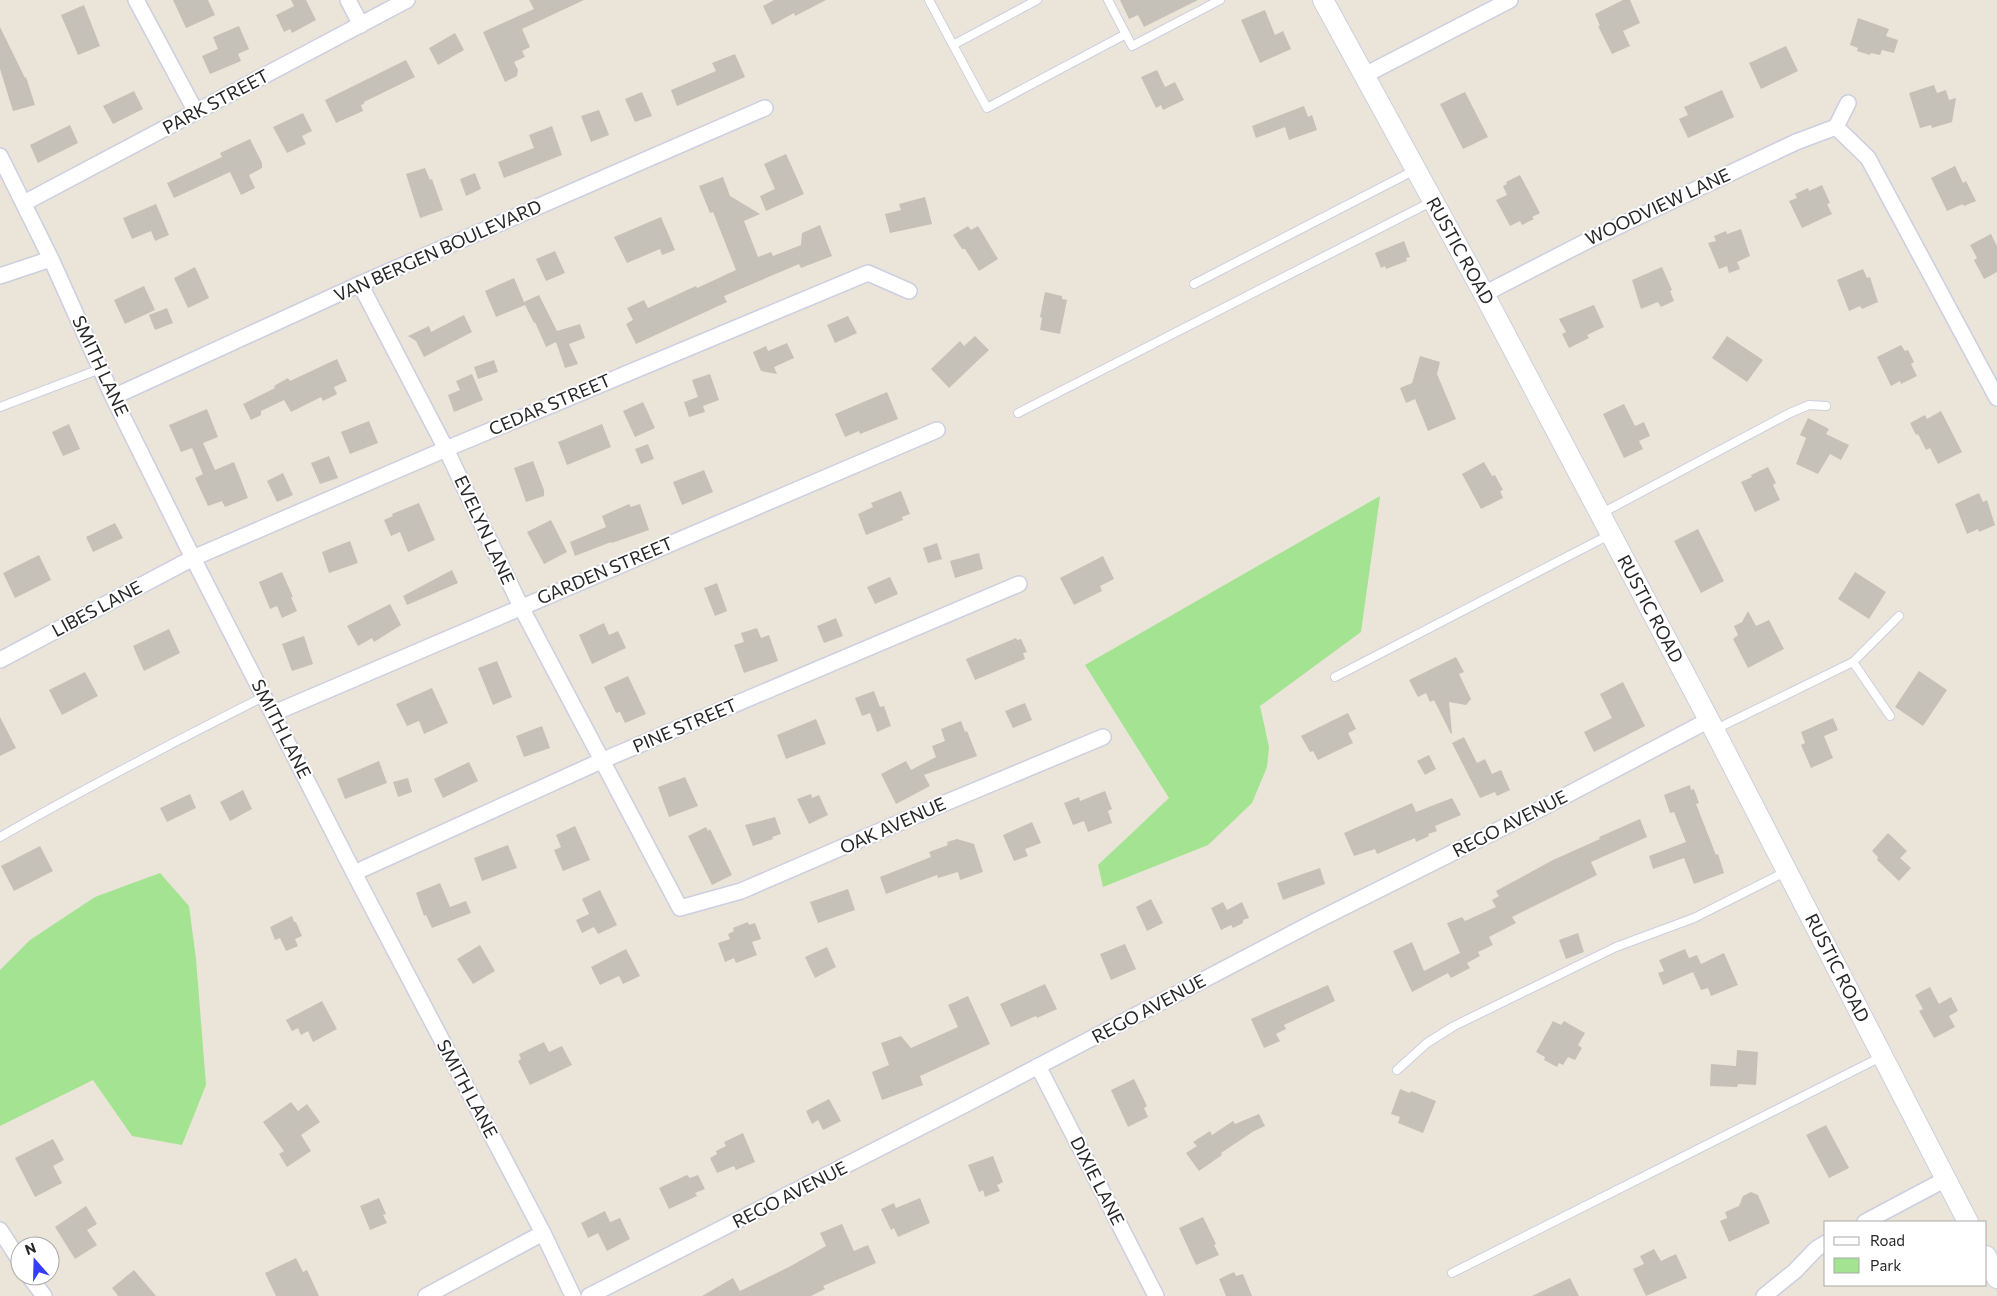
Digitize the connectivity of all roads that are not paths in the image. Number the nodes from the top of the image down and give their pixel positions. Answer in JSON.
{"nodes":[{"id":1,"x":136,"y":0,"type":"edge"},
{"id":2,"x":348,"y":0,"type":"edge"},
{"id":3,"x":407,"y":0,"type":"edge"},
{"id":4,"x":929,"y":0,"type":"edge"},
{"id":5,"x":1108,"y":0,"type":"edge"},
{"id":6,"x":1220,"y":0,"type":"edge"},
{"id":7,"x":1323,"y":0,"type":"edge"},
{"id":8,"x":1510,"y":0,"type":"edge"},
{"id":9,"x":1033,"y":1,"type":"edge"},
{"id":10,"x":361,"y":25,"type":"junction"},
{"id":11,"x":1126,"y":34,"type":"junction"},
{"id":12,"x":953,"y":45,"type":"junction"},
{"id":13,"x":1363,"y":76,"type":"junction"},
{"id":14,"x":1848,"y":103,"type":"dead end"},
{"id":15,"x":765,"y":108,"type":"dead end"},
{"id":16,"x":196,"y":112,"type":"junction"},
{"id":17,"x":1836,"y":127,"type":"junction"},
{"id":18,"x":0,"y":156,"type":"edge"},
{"id":19,"x":1415,"y":170,"type":"junction"},
{"id":20,"x":1433,"y":201,"type":"junction"},
{"id":21,"x":24,"y":203,"type":"junction"},
{"id":22,"x":50,"y":259,"type":"junction"},
{"id":23,"x":0,"y":276,"type":"edge"},
{"id":24,"x":360,"y":284,"type":"junction"},
{"id":25,"x":1194,"y":284,"type":"dead end"},
{"id":26,"x":908,"y":291,"type":"dead end"},
{"id":27,"x":1484,"y":294,"type":"junction"},
{"id":28,"x":100,"y":369,"type":"junction"},
{"id":29,"x":113,"y":397,"type":"junction"},
{"id":30,"x":1997,"y":398,"type":"edge"},
{"id":31,"x":1826,"y":406,"type":"dead end"},
{"id":32,"x":0,"y":407,"type":"edge"},
{"id":33,"x":1018,"y":414,"type":"dead end"},
{"id":34,"x":937,"y":430,"type":"dead end"},
{"id":35,"x":446,"y":449,"type":"junction"},
{"id":36,"x":1600,"y":514,"type":"junction"},
{"id":37,"x":1611,"y":534,"type":"junction"},
{"id":38,"x":193,"y":558,"type":"junction"},
{"id":39,"x":1019,"y":584,"type":"dead end"},
{"id":40,"x":521,"y":607,"type":"junction"},
{"id":41,"x":1899,"y":616,"type":"dead end"},
{"id":42,"x":0,"y":660,"type":"edge"},
{"id":43,"x":1853,"y":662,"type":"junction"},
{"id":44,"x":1335,"y":677,"type":"dead end"},
{"id":45,"x":265,"y":696,"type":"junction"},
{"id":46,"x":274,"y":713,"type":"junction"},
{"id":47,"x":1890,"y":716,"type":"dead end"},
{"id":48,"x":1711,"y":725,"type":"junction"},
{"id":49,"x":1102,"y":737,"type":"dead end"},
{"id":50,"x":601,"y":761,"type":"junction"},
{"id":51,"x":0,"y":837,"type":"edge"},
{"id":52,"x":1787,"y":871,"type":"junction"},
{"id":53,"x":354,"y":873,"type":"junction"},
{"id":54,"x":680,"y":908,"type":"joint"},
{"id":55,"x":1883,"y":1056,"type":"junction"},
{"id":56,"x":1038,"y":1066,"type":"junction"},
{"id":57,"x":1397,"y":1070,"type":"dead end"},
{"id":58,"x":1946,"y":1179,"type":"junction"},
{"id":59,"x":1867,"y":1221,"type":"edge"},
{"id":60,"x":1967,"y":1221,"type":"edge"},
{"id":61,"x":0,"y":1230,"type":"edge"},
{"id":62,"x":543,"y":1233,"type":"junction"},
{"id":63,"x":1824,"y":1245,"type":"edge"},
{"id":64,"x":10,"y":1246,"type":"edge"},
{"id":65,"x":1987,"y":1258,"type":"edge"},
{"id":66,"x":1452,"y":1273,"type":"dead end"},
{"id":67,"x":1997,"y":1278,"type":"edge"},
{"id":68,"x":426,"y":1296,"type":"edge"},
{"id":69,"x":573,"y":1296,"type":"edge"},
{"id":70,"x":589,"y":1296,"type":"edge"},
{"id":71,"x":1156,"y":1296,"type":"edge"},
{"id":72,"x":1764,"y":1296,"type":"edge"}],
"edges":[{"from":1,"to":16,"type":"street"},
{"from":2,"to":10,"type":"street"},
{"from":3,"to":10,"type":"street","name":"PARK STREET"},
{"from":4,"to":12,"type":"lane"},
{"from":5,"to":11,"type":"lane"},
{"from":6,"to":11,"type":"lane"},
{"from":7,"to":13,"type":"street","name":"RUSTIC ROAD"},
{"from":8,"to":13,"type":"street"},
{"from":9,"to":12,"type":"lane"},
{"from":10,"to":16,"type":"street","name":"PARK STREET"},
{"from":11,"to":12,"type":"lane"},
{"from":13,"to":19,"type":"street","name":"RUSTIC ROAD"},
{"from":14,"to":17,"type":"street"},
{"from":15,"to":24,"type":"street","name":"VAN BERGEN BOULEVARD"},
{"from":16,"to":21,"type":"street","name":"PARK STREET"},
{"from":17,"to":27,"type":"street","name":"WOODVIEW LANE"},
{"from":17,"to":30,"type":"street"},
{"from":18,"to":21,"type":"street","name":"SMITH LANE"},
{"from":19,"to":20,"type":"street","name":"RUSTIC ROAD"},
{"from":19,"to":25,"type":"lane"},
{"from":20,"to":27,"type":"street","name":"RUSTIC ROAD"},
{"from":20,"to":33,"type":"lane"},
{"from":21,"to":22,"type":"street","name":"SMITH LANE"},
{"from":22,"to":23,"type":"street"},
{"from":22,"to":28,"type":"street","name":"SMITH LANE"},
{"from":24,"to":29,"type":"street","name":"VAN BERGEN BOULEVARD"},
{"from":24,"to":35,"type":"street","name":"EVELYN LANE"},
{"from":26,"to":35,"type":"street","name":"CEDAR STREET"},
{"from":27,"to":36,"type":"street","name":"RUSTIC ROAD"},
{"from":28,"to":29,"type":"street","name":"SMITH LANE"},
{"from":28,"to":32,"type":"lane"},
{"from":29,"to":38,"type":"street","name":"SMITH LANE"},
{"from":31,"to":36,"type":"lane"},
{"from":34,"to":40,"type":"street","name":"GARDEN STREET"},
{"from":35,"to":38,"type":"street","name":"CEDAR STREET"},
{"from":35,"to":40,"type":"street","name":"EVELYN LANE"},
{"from":36,"to":37,"type":"street","name":"RUSTIC ROAD"},
{"from":37,"to":44,"type":"lane"},
{"from":37,"to":48,"type":"street","name":"RUSTIC ROAD"},
{"from":38,"to":42,"type":"street","name":"LIBES LANE"},
{"from":38,"to":45,"type":"street","name":"SMITH LANE"},
{"from":39,"to":50,"type":"street","name":"PINE STREET"},
{"from":40,"to":46,"type":"street","name":"GARDEN STREET"},
{"from":40,"to":50,"type":"street","name":"EVELYN LANE"},
{"from":41,"to":43,"type":"lane"},
{"from":43,"to":47,"type":"lane"},
{"from":43,"to":48,"type":"lane"},
{"from":45,"to":46,"type":"street","name":"SMITH LANE"},
{"from":45,"to":51,"type":"lane"},
{"from":46,"to":53,"type":"street","name":"SMITH LANE"},
{"from":48,"to":52,"type":"street","name":"RUSTIC ROAD"},
{"from":48,"to":56,"type":"street","name":"REGO AVENUE"},
{"from":49,"to":54,"type":"street","name":"OAK AVENUE"},
{"from":50,"to":53,"type":"street","name":"PINE STREET"},
{"from":50,"to":54,"type":"street","name":"EVELYN LANE"},
{"from":52,"to":55,"type":"street","name":"RUSTIC ROAD"},
{"from":52,"to":57,"type":"lane"},
{"from":53,"to":62,"type":"street","name":"SMITH LANE"},
{"from":55,"to":58,"type":"street","name":"RUSTIC ROAD"},
{"from":55,"to":66,"type":"lane"},
{"from":56,"to":70,"type":"street","name":"REGO AVENUE"},
{"from":56,"to":71,"type":"street","name":"DIXIE LANE"},
{"from":58,"to":59,"type":"street"},
{"from":58,"to":60,"type":"street","name":"RUSTIC ROAD"},
{"from":61,"to":64,"type":"street"},
{"from":62,"to":68,"type":"street"},
{"from":62,"to":69,"type":"street","name":"SMITH LANE"},
{"from":63,"to":72,"type":"street"},
{"from":65,"to":67,"type":"street"}]}
